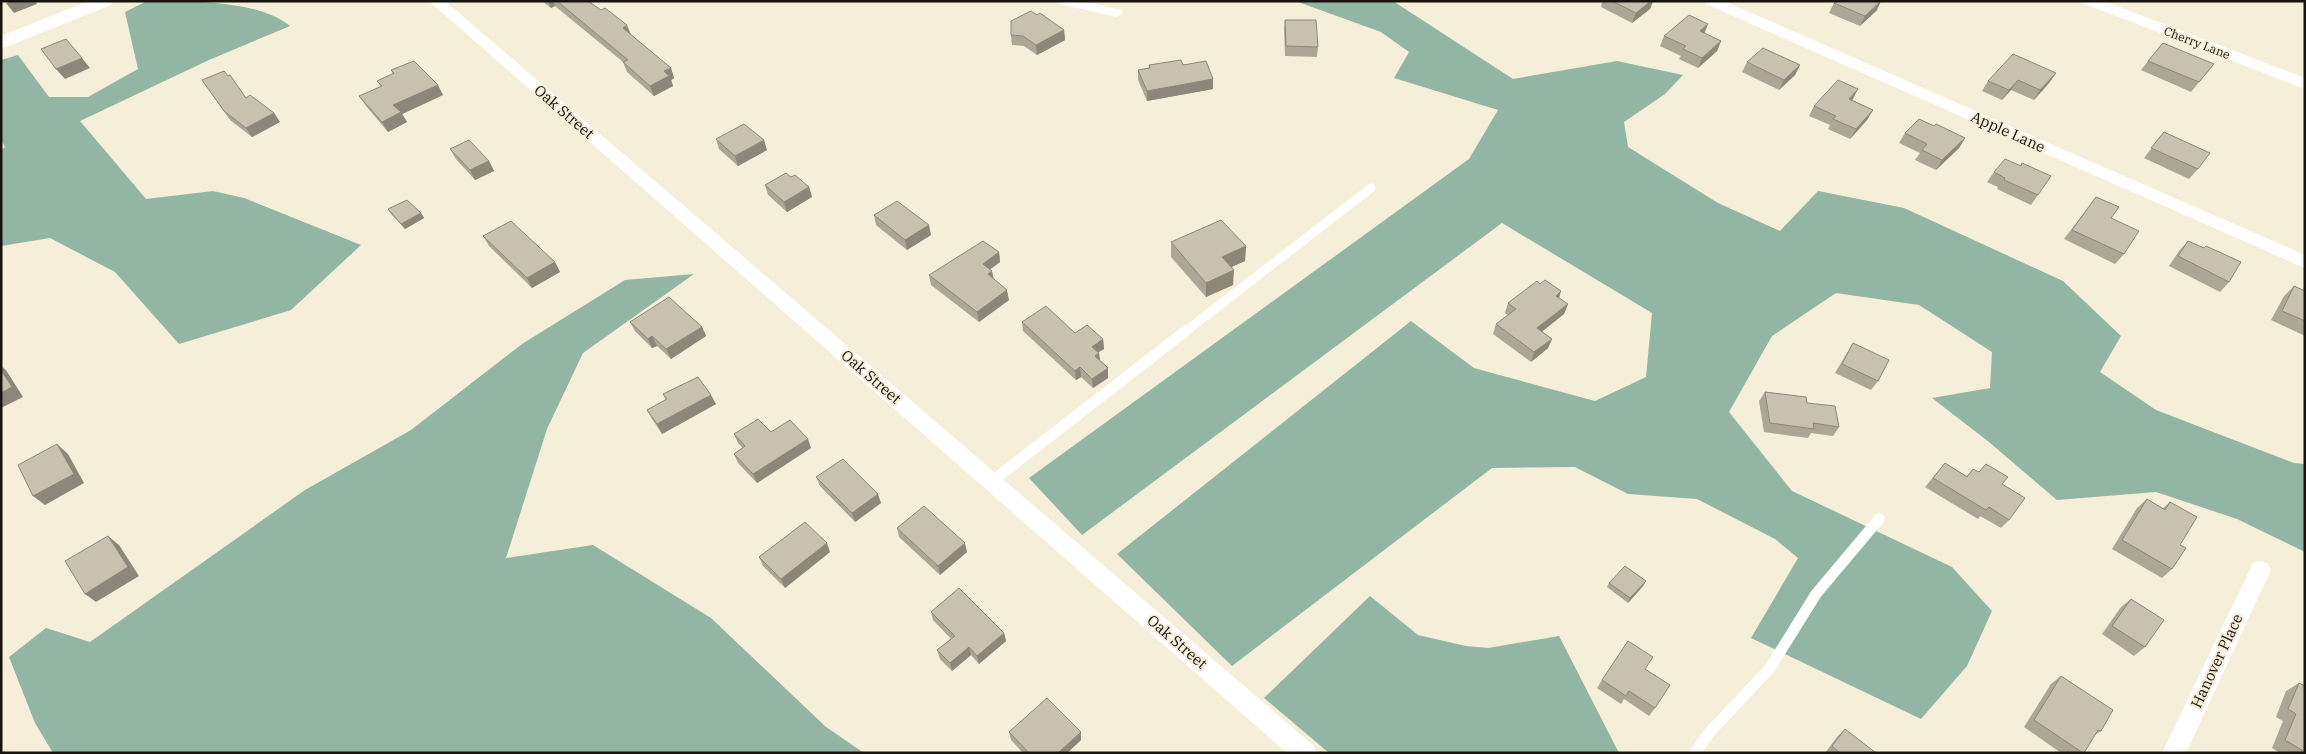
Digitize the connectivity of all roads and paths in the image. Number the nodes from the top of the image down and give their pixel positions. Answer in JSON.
{"nodes":[{"id":1,"x":105,"y":1,"type":"edge"},
{"id":2,"x":436,"y":1,"type":"edge"},
{"id":3,"x":1065,"y":1,"type":"edge"},
{"id":4,"x":1711,"y":1,"type":"edge"},
{"id":5,"x":2090,"y":1,"type":"edge"},
{"id":6,"x":1116,"y":14,"type":"dead end"},
{"id":7,"x":1,"y":43,"type":"edge"},
{"id":8,"x":2305,"y":84,"type":"edge"},
{"id":9,"x":1371,"y":188,"type":"dead end"},
{"id":10,"x":2305,"y":262,"type":"edge"},
{"id":11,"x":991,"y":482,"type":"junction"},
{"id":12,"x":1879,"y":520,"type":"dead end"},
{"id":13,"x":2260,"y":570,"type":"dead end"},
{"id":14,"x":1305,"y":753,"type":"edge"},
{"id":15,"x":1695,"y":753,"type":"edge"},
{"id":16,"x":2174,"y":753,"type":"edge"}],
"edges":[{"from":1,"to":7,"type":"street"},
{"from":2,"to":11,"type":"street","name":"Oak Street"},
{"from":3,"to":6,"type":"street"},
{"from":4,"to":10,"type":"street","name":"Apple Lane"},
{"from":5,"to":8,"type":"street","name":"Cherry Lane"},
{"from":9,"to":11,"type":"lane"},
{"from":11,"to":14,"type":"street","name":"Oak Street"},
{"from":12,"to":15,"type":"lane"},
{"from":13,"to":16,"type":"street","name":"Hanover Place"}]}
